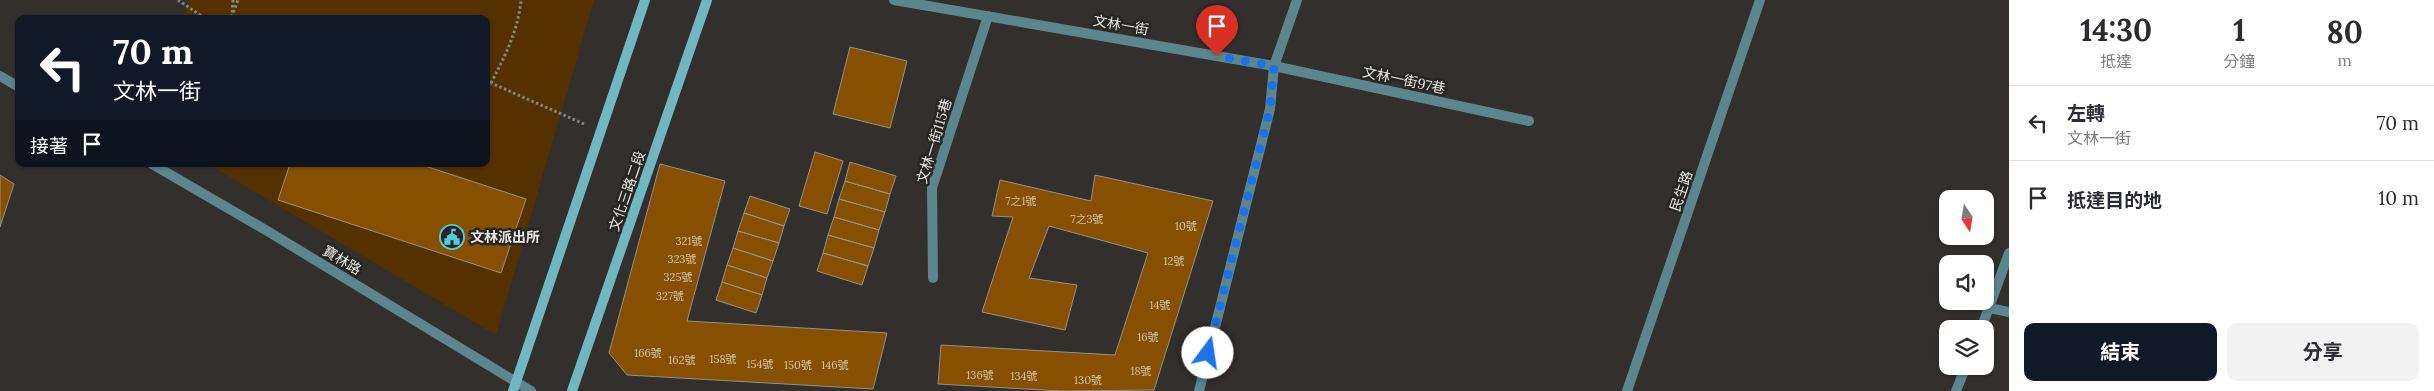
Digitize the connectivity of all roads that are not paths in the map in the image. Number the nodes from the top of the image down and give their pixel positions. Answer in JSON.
{"nodes":[{"id":1,"x":645,"y":0,"type":"edge"},
{"id":2,"x":707,"y":0,"type":"edge"},
{"id":3,"x":894,"y":0,"type":"edge"},
{"id":4,"x":1297,"y":0,"type":"edge"},
{"id":5,"x":1760,"y":0,"type":"edge"},
{"id":6,"x":988,"y":16,"type":"junction"},
{"id":7,"x":1274,"y":66,"type":"junction"},
{"id":8,"x":0,"y":76,"type":"edge"},
{"id":9,"x":15,"y":85,"type":"edge"},
{"id":10,"x":1529,"y":121,"type":"dead end"},
{"id":11,"x":157,"y":167,"type":"edge"},
{"id":12,"x":2009,"y":253,"type":"edge"},
{"id":13,"x":933,"y":278,"type":"dead end"},
{"id":14,"x":1994,"y":296,"type":"edge"},
{"id":15,"x":1994,"y":309,"type":"edge"},
{"id":16,"x":2009,"y":312,"type":"edge"},
{"id":17,"x":1962,"y":375,"type":"edge"},
{"id":18,"x":515,"y":386,"type":"edge"},
{"id":19,"x":531,"y":391,"type":"edge"},
{"id":20,"x":572,"y":391,"type":"edge"},
{"id":21,"x":1199,"y":391,"type":"edge"},
{"id":22,"x":1627,"y":391,"type":"edge"},
{"id":23,"x":1956,"y":391,"type":"edge"}],
"edges":[{"from":1,"to":18,"type":"street"},
{"from":2,"to":20,"type":"street","name":"文化三路二段"},
{"from":3,"to":6,"type":"street","name":"文林一街"},
{"from":4,"to":7,"type":"street"},
{"from":5,"to":22,"type":"street","name":"民生路"},
{"from":6,"to":7,"type":"street","name":"文林一街"},
{"from":6,"to":13,"type":"street","name":"文林一街115巷"},
{"from":7,"to":10,"type":"street","name":"文林一街97巷"},
{"from":7,"to":21,"type":"street"},
{"from":8,"to":9,"type":"street"},
{"from":11,"to":18,"type":"street","name":"寶林路"},
{"from":12,"to":14,"type":"street"},
{"from":15,"to":16,"type":"street"},
{"from":17,"to":23,"type":"street"},
{"from":18,"to":19,"type":"street"}]}
